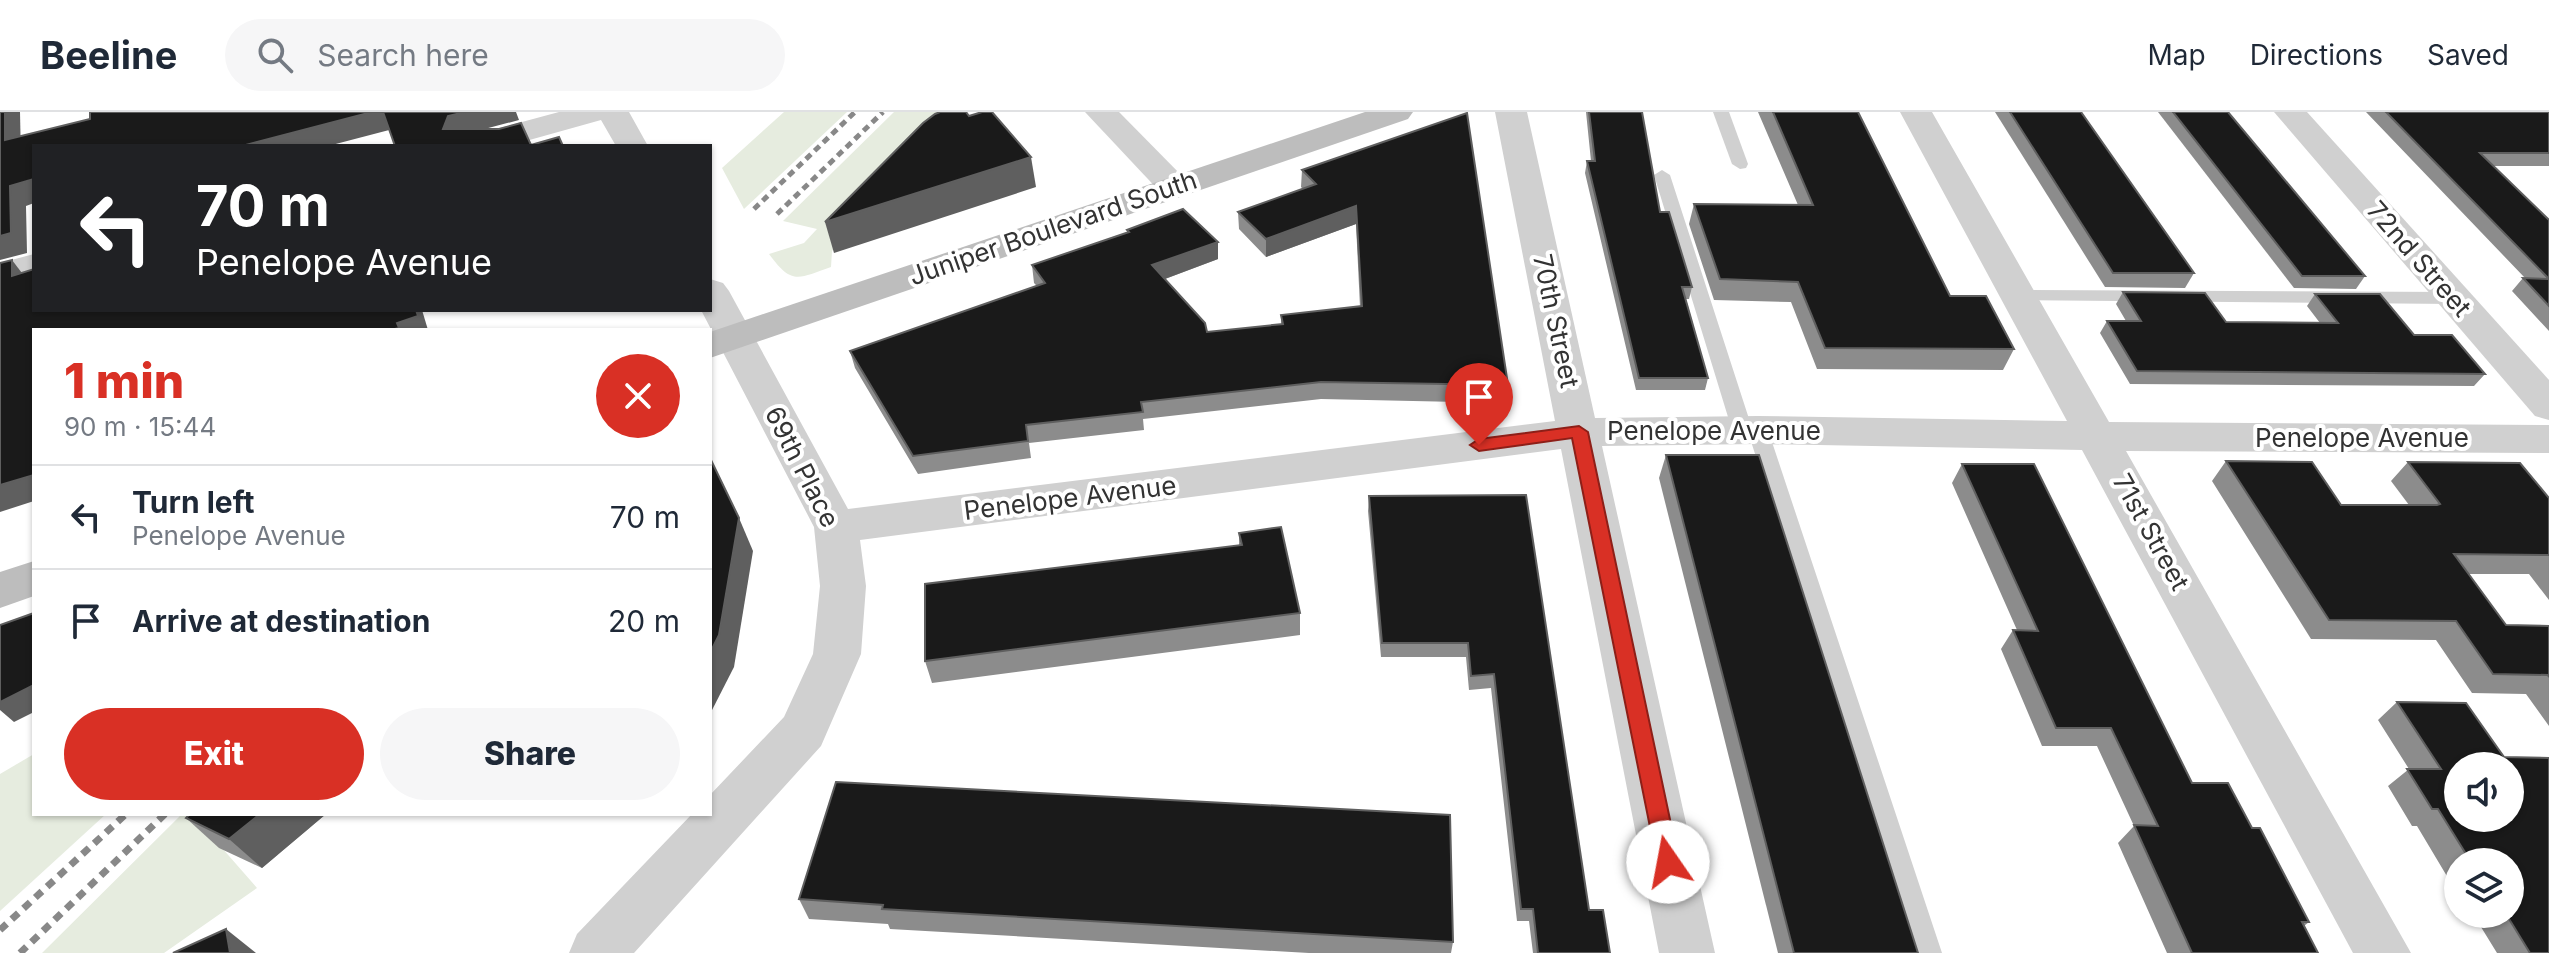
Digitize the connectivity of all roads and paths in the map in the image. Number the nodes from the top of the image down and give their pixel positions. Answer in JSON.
{"nodes":[{"id":1,"x":595,"y":112,"type":"edge"},
{"id":2,"x":613,"y":112,"type":"edge"},
{"id":3,"x":1101,"y":112,"type":"edge"},
{"id":4,"x":1397,"y":112,"type":"edge"},
{"id":5,"x":1511,"y":112,"type":"edge"},
{"id":6,"x":1721,"y":112,"type":"edge"},
{"id":7,"x":1916,"y":112,"type":"edge"},
{"id":8,"x":2290,"y":112,"type":"edge"},
{"id":9,"x":478,"y":144,"type":"edge"},
{"id":10,"x":631,"y":144,"type":"edge"},
{"id":11,"x":1740,"y":164,"type":"dead end"},
{"id":12,"x":1662,"y":175,"type":"dead end"},
{"id":13,"x":1174,"y":187,"type":"junction"},
{"id":14,"x":32,"y":266,"type":"edge"},
{"id":15,"x":0,"y":274,"type":"edge"},
{"id":16,"x":2019,"y":296,"type":"junction"},
{"id":17,"x":2454,"y":298,"type":"junction"},
{"id":18,"x":712,"y":299,"type":"edge"},
{"id":19,"x":722,"y":340,"type":"edge"},
{"id":20,"x":2549,"y":406,"type":"edge"},
{"id":21,"x":1750,"y":430,"type":"junction"},
{"id":22,"x":1579,"y":432,"type":"junction"},
{"id":23,"x":2098,"y":436,"type":"junction"},
{"id":24,"x":2549,"y":439,"type":"edge"},
{"id":25,"x":836,"y":527,"type":"junction"},
{"id":26,"x":32,"y":579,"type":"edge"},
{"id":27,"x":0,"y":590,"type":"edge"},
{"id":28,"x":597,"y":953,"type":"edge"},
{"id":29,"x":1687,"y":953,"type":"edge"},
{"id":30,"x":1928,"y":953,"type":"edge"},
{"id":31,"x":2383,"y":953,"type":"edge"}],
"edges":[{"from":1,"to":9,"type":"street"},
{"from":2,"to":10,"type":"street"},
{"from":3,"to":13,"type":"street"},
{"from":4,"to":13,"type":"street","name":"Juniper Boulevard South"},
{"from":5,"to":22,"type":"street","name":"70th Street"},
{"from":6,"to":11,"type":"lane"},
{"from":7,"to":16,"type":"street","name":"71st Street"},
{"from":8,"to":17,"type":"street","name":"72nd Street"},
{"from":12,"to":21,"type":"lane"},
{"from":13,"to":19,"type":"street","name":"Juniper Boulevard South"},
{"from":14,"to":15,"type":"street"},
{"from":16,"to":17,"type":"lane"},
{"from":16,"to":23,"type":"street","name":"71st Street"},
{"from":17,"to":20,"type":"street","name":"72nd Street"},
{"from":18,"to":19,"type":"street","name":"69th Place"},
{"from":19,"to":25,"type":"street","name":"69th Place"},
{"from":21,"to":22,"type":"street","name":"Penelope Avenue"},
{"from":21,"to":23,"type":"street","name":"Penelope Avenue"},
{"from":21,"to":30,"type":"lane"},
{"from":22,"to":25,"type":"street","name":"Penelope Avenue"},
{"from":22,"to":29,"type":"street","name":"70th Street"},
{"from":23,"to":24,"type":"street","name":"Penelope Avenue"},
{"from":23,"to":31,"type":"street","name":"71st Street"},
{"from":25,"to":28,"type":"street","name":"69th Place"},
{"from":26,"to":27,"type":"street"}]}
